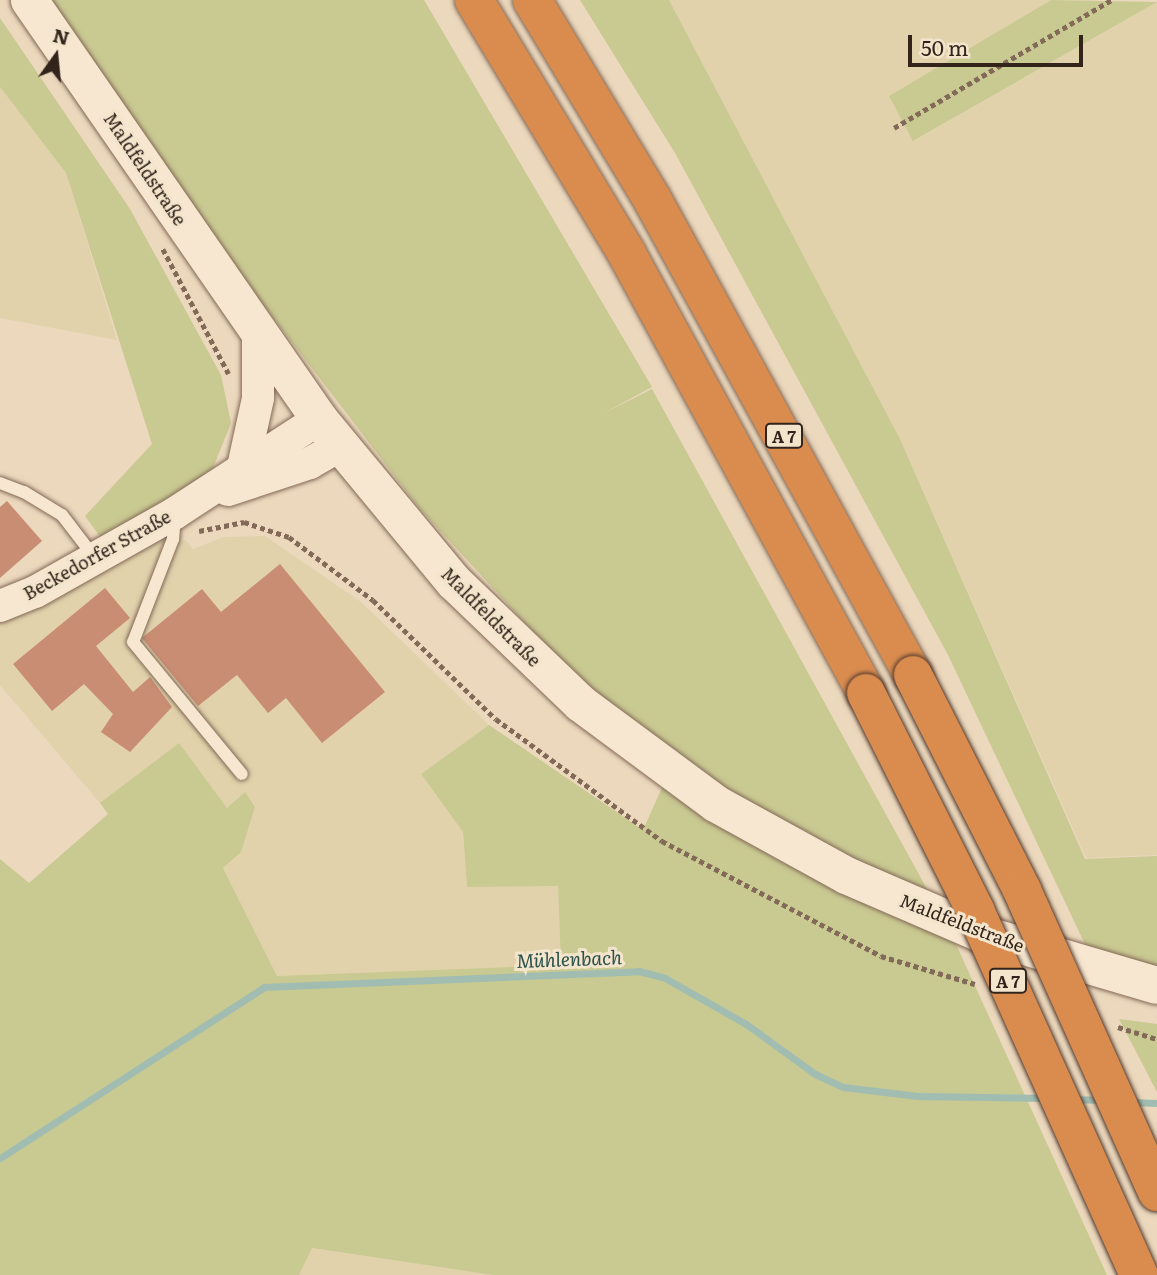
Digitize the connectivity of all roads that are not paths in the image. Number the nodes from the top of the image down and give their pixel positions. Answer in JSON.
{"nodes":[{"id":1,"x":29,"y":0,"type":"edge"},
{"id":2,"x":474,"y":0,"type":"edge"},
{"id":3,"x":532,"y":0,"type":"edge"},
{"id":4,"x":258,"y":338,"type":"junction"},
{"id":5,"x":330,"y":433,"type":"junction"},
{"id":6,"x":243,"y":467,"type":"junction"},
{"id":7,"x":0,"y":483,"type":"edge"},
{"id":8,"x":184,"y":507,"type":"junction"},
{"id":9,"x":95,"y":558,"type":"junction"},
{"id":10,"x":0,"y":606,"type":"edge"},
{"id":11,"x":242,"y":774,"type":"dead end"},
{"id":12,"x":1157,"y":985,"type":"edge"},
{"id":13,"x":1157,"y":1192,"type":"edge"},
{"id":14,"x":1139,"y":1275,"type":"edge"}],
"edges":[{"from":1,"to":4,"type":"main road","name":"Maldfeldstraße"},
{"from":2,"to":14,"type":"highway","number":"A 7","bridge":true},
{"from":3,"to":13,"type":"highway","number":"A 7","bridge":true},
{"from":4,"to":5,"type":"main road","name":"Maldfeldstraße"},
{"from":4,"to":6,"type":"street"},
{"from":5,"to":6,"type":"street","name":"Beckedorfer Straße"},
{"from":5,"to":8,"type":"street","name":"Beckedorfer Straße"},
{"from":5,"to":12,"type":"main road","name":"Maldfeldstraße"},
{"from":6,"to":8,"type":"street","name":"Beckedorfer Straße"},
{"from":7,"to":9,"type":"lane"},
{"from":8,"to":9,"type":"street","name":"Beckedorfer Straße"},
{"from":8,"to":11,"type":"lane"},
{"from":9,"to":10,"type":"street","name":"Beckedorfer Straße"}]}
